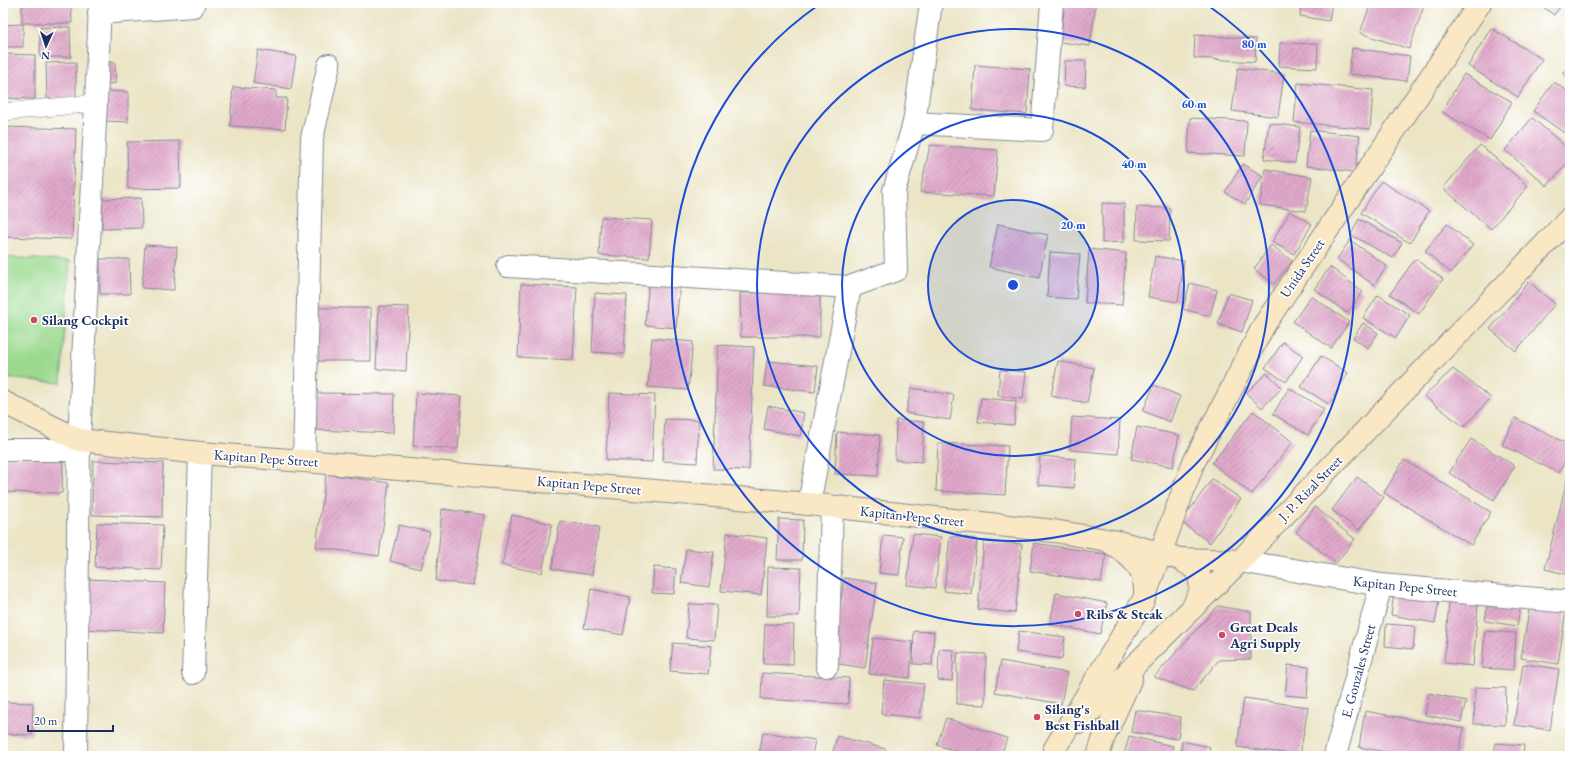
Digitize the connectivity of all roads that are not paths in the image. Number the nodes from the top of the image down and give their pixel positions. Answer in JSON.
{"nodes":[{"id":1,"x":193,"y":3,"type":"edge"},
{"id":2,"x":931,"y":3,"type":"edge"},
{"id":3,"x":1052,"y":3,"type":"edge"},
{"id":4,"x":1480,"y":3,"type":"edge"},
{"id":5,"x":100,"y":8,"type":"edge"},
{"id":6,"x":329,"y":65,"type":"dead end"},
{"id":7,"x":96,"y":103,"type":"junction"},
{"id":8,"x":3,"y":112,"type":"edge"},
{"id":9,"x":914,"y":123,"type":"junction"},
{"id":10,"x":1570,"y":218,"type":"edge"},
{"id":11,"x":508,"y":266,"type":"dead end"},
{"id":12,"x":850,"y":287,"type":"junction"},
{"id":13,"x":3,"y":402,"type":"edge"},
{"id":14,"x":79,"y":445,"type":"junction"},
{"id":15,"x":3,"y":450,"type":"edge"},
{"id":16,"x":200,"y":453,"type":"junction"},
{"id":17,"x":304,"y":460,"type":"junction"},
{"id":18,"x":809,"y":504,"type":"junction"},
{"id":19,"x":832,"y":507,"type":"junction"},
{"id":20,"x":1103,"y":539,"type":"junction"},
{"id":21,"x":1160,"y":553,"type":"junction"},
{"id":22,"x":1180,"y":559,"type":"junction"},
{"id":23,"x":1240,"y":561,"type":"junction"},
{"id":24,"x":1381,"y":585,"type":"junction"},
{"id":25,"x":1145,"y":593,"type":"junction"},
{"id":26,"x":1570,"y":602,"type":"edge"},
{"id":27,"x":1193,"y":607,"type":"junction"},
{"id":28,"x":1137,"y":663,"type":"junction"},
{"id":29,"x":827,"y":666,"type":"dead end"},
{"id":30,"x":193,"y":673,"type":"dead end"},
{"id":31,"x":1051,"y":753,"type":"edge"},
{"id":32,"x":76,"y":756,"type":"edge"},
{"id":33,"x":1098,"y":756,"type":"edge"},
{"id":34,"x":1335,"y":756,"type":"edge"}],
"edges":[{"from":1,"to":5,"type":"street"},
{"from":2,"to":9,"type":"street"},
{"from":3,"to":9,"type":"street"},
{"from":4,"to":21,"type":"street","name":"Unida Street"},
{"from":5,"to":7,"type":"street"},
{"from":6,"to":17,"type":"street"},
{"from":7,"to":8,"type":"lane"},
{"from":7,"to":14,"type":"street"},
{"from":9,"to":12,"type":"street"},
{"from":10,"to":23,"type":"street","name":"J. P. Rizal Street"},
{"from":11,"to":12,"type":"street"},
{"from":12,"to":18,"type":"street"},
{"from":13,"to":14,"type":"street","name":"Kapitan Pepe Street"},
{"from":14,"to":15,"type":"street"},
{"from":14,"to":16,"type":"street","name":"Kapitan Pepe Street"},
{"from":14,"to":32,"type":"street"},
{"from":16,"to":17,"type":"street","name":"Kapitan Pepe Street"},
{"from":16,"to":30,"type":"street"},
{"from":17,"to":18,"type":"street","name":"Kapitan Pepe Street"},
{"from":18,"to":19,"type":"street","name":"Kapitan Pepe Street"},
{"from":19,"to":20,"type":"street","name":"Kapitan Pepe Street"},
{"from":19,"to":29,"type":"street"},
{"from":20,"to":21,"type":"street","name":"Kapitan Pepe Street"},
{"from":20,"to":25,"type":"street"},
{"from":21,"to":22,"type":"street","name":"Kapitan Pepe Street"},
{"from":21,"to":25,"type":"street","name":"Unida Street"},
{"from":22,"to":23,"type":"street"},
{"from":22,"to":27,"type":"street"},
{"from":23,"to":24,"type":"street","name":"Kapitan Pepe Street"},
{"from":23,"to":27,"type":"street","name":"J. P. Rizal Street"},
{"from":24,"to":26,"type":"street","name":"Kapitan Pepe Street"},
{"from":24,"to":34,"type":"street","name":"E. Gonzales Street"},
{"from":25,"to":31,"type":"street","name":"Unida Street"},
{"from":27,"to":28,"type":"street","name":"J. P. Rizal Street"},
{"from":28,"to":31,"type":"street","name":"J. P. Rizal Street"},
{"from":28,"to":33,"type":"street"}]}
